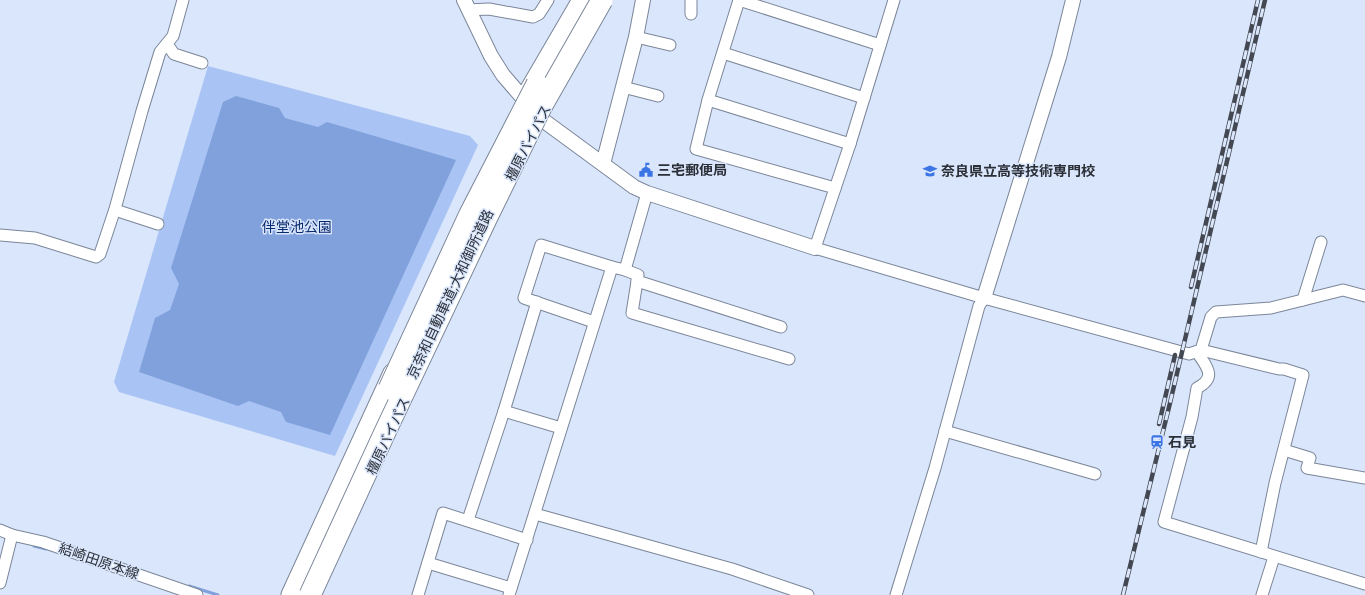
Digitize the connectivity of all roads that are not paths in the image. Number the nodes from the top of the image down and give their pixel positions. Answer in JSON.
{"nodes":[{"id":1,"x":183,"y":0,"type":"edge"},
{"id":2,"x":548,"y":0,"type":"edge"},
{"id":3,"x":582,"y":0,"type":"edge"},
{"id":4,"x":585,"y":0,"type":"edge"},
{"id":5,"x":602,"y":0,"type":"edge"},
{"id":6,"x":607,"y":0,"type":"edge"},
{"id":7,"x":642,"y":0,"type":"edge"},
{"id":8,"x":691,"y":0,"type":"edge"},
{"id":9,"x":739,"y":0,"type":"edge"},
{"id":10,"x":894,"y":0,"type":"edge"},
{"id":11,"x":1073,"y":0,"type":"edge"},
{"id":12,"x":466,"y":5,"type":"edge"},
{"id":13,"x":691,"y":14,"type":"dead end"},
{"id":14,"x":636,"y":36,"type":"junction"},
{"id":15,"x":167,"y":44,"type":"junction"},
{"id":16,"x":670,"y":45,"type":"dead end"},
{"id":17,"x":880,"y":45,"type":"junction"},
{"id":18,"x":723,"y":53,"type":"junction"},
{"id":19,"x":202,"y":63,"type":"dead end"},
{"id":20,"x":623,"y":87,"type":"junction"},
{"id":21,"x":658,"y":96,"type":"dead end"},
{"id":22,"x":864,"y":98,"type":"junction"},
{"id":23,"x":524,"y":100,"type":"junction"},
{"id":24,"x":708,"y":100,"type":"junction"},
{"id":25,"x":540,"y":118,"type":"junction"},
{"id":26,"x":850,"y":144,"type":"junction"},
{"id":27,"x":603,"y":164,"type":"junction"},
{"id":28,"x":835,"y":188,"type":"junction"},
{"id":29,"x":647,"y":193,"type":"junction"},
{"id":30,"x":115,"y":210,"type":"junction"},
{"id":31,"x":158,"y":224,"type":"dead end"},
{"id":32,"x":0,"y":235,"type":"edge"},
{"id":33,"x":1321,"y":242,"type":"dead end"},
{"id":34,"x":815,"y":248,"type":"junction"},
{"id":35,"x":612,"y":267,"type":"junction"},
{"id":36,"x":626,"y":270,"type":"junction"},
{"id":37,"x":637,"y":281,"type":"junction"},
{"id":38,"x":1365,"y":296,"type":"edge"},
{"id":39,"x":984,"y":298,"type":"junction"},
{"id":40,"x":1303,"y":300,"type":"junction"},
{"id":41,"x":537,"y":302,"type":"junction"},
{"id":42,"x":594,"y":322,"type":"junction"},
{"id":43,"x":781,"y":327,"type":"dead end"},
{"id":44,"x":1199,"y":351,"type":"junction"},
{"id":45,"x":789,"y":359,"type":"dead end"},
{"id":46,"x":504,"y":411,"type":"junction"},
{"id":47,"x":561,"y":428,"type":"junction"},
{"id":48,"x":945,"y":431,"type":"junction"},
{"id":49,"x":1284,"y":450,"type":"junction"},
{"id":50,"x":1095,"y":474,"type":"dead end"},
{"id":51,"x":1365,"y":478,"type":"edge"},
{"id":52,"x":535,"y":514,"type":"junction"},
{"id":53,"x":468,"y":520,"type":"junction"},
{"id":54,"x":0,"y":530,"type":"edge"},
{"id":55,"x":12,"y":538,"type":"junction"},
{"id":56,"x":527,"y":540,"type":"junction"},
{"id":57,"x":1261,"y":552,"type":"junction"},
{"id":58,"x":1274,"y":557,"type":"junction"},
{"id":59,"x":428,"y":563,"type":"junction"},
{"id":60,"x":0,"y":583,"type":"edge"},
{"id":61,"x":1365,"y":584,"type":"edge"},
{"id":62,"x":510,"y":592,"type":"edge"},
{"id":63,"x":197,"y":595,"type":"edge"},
{"id":64,"x":291,"y":595,"type":"edge"},
{"id":65,"x":295,"y":595,"type":"edge"},
{"id":66,"x":310,"y":595,"type":"edge"},
{"id":67,"x":314,"y":595,"type":"edge"},
{"id":68,"x":418,"y":595,"type":"edge"},
{"id":69,"x":808,"y":595,"type":"edge"},
{"id":70,"x":896,"y":595,"type":"edge"},
{"id":71,"x":1262,"y":595,"type":"edge"}],
"edges":[{"from":1,"to":15,"type":"street"},
{"from":2,"to":12,"type":"street"},
{"from":3,"to":23,"type":"highway","name":"橿原バイパス"},
{"from":4,"to":65,"type":"highway","name":"京奈和自動車道;大和御所道路","bridge":true},
{"from":5,"to":66,"type":"highway","name":"京奈和自動車道;大和御所道路","bridge":true},
{"from":6,"to":25,"type":"highway","name":"橿原バイパス"},
{"from":7,"to":14,"type":"street"},
{"from":8,"to":13,"type":"street"},
{"from":9,"to":17,"type":"street"},
{"from":9,"to":18,"type":"street"},
{"from":10,"to":17,"type":"street"},
{"from":11,"to":39,"type":"street"},
{"from":12,"to":23,"type":"street"},
{"from":14,"to":16,"type":"street"},
{"from":14,"to":20,"type":"street"},
{"from":15,"to":19,"type":"street"},
{"from":15,"to":30,"type":"street"},
{"from":17,"to":22,"type":"street"},
{"from":18,"to":22,"type":"street"},
{"from":18,"to":24,"type":"street"},
{"from":20,"to":21,"type":"street"},
{"from":20,"to":27,"type":"street"},
{"from":22,"to":26,"type":"street"},
{"from":23,"to":25,"type":"street"},
{"from":23,"to":64,"type":"highway","name":"橿原バイパス"},
{"from":24,"to":26,"type":"street"},
{"from":24,"to":28,"type":"street"},
{"from":25,"to":27,"type":"street"},
{"from":25,"to":67,"type":"highway","name":"橿原バイパス"},
{"from":26,"to":28,"type":"street"},
{"from":27,"to":29,"type":"street"},
{"from":28,"to":34,"type":"street"},
{"from":29,"to":34,"type":"street"},
{"from":29,"to":36,"type":"street"},
{"from":30,"to":31,"type":"street"},
{"from":30,"to":32,"type":"street"},
{"from":33,"to":40,"type":"street"},
{"from":34,"to":39,"type":"street"},
{"from":35,"to":36,"type":"street"},
{"from":35,"to":41,"type":"street"},
{"from":35,"to":42,"type":"street"},
{"from":36,"to":37,"type":"street"},
{"from":37,"to":43,"type":"street"},
{"from":37,"to":45,"type":"street"},
{"from":38,"to":40,"type":"street"},
{"from":39,"to":44,"type":"street"},
{"from":39,"to":48,"type":"street"},
{"from":40,"to":44,"type":"street"},
{"from":41,"to":42,"type":"street"},
{"from":41,"to":46,"type":"street"},
{"from":42,"to":47,"type":"street"},
{"from":44,"to":49,"type":"street"},
{"from":44,"to":57,"type":"street"},
{"from":46,"to":47,"type":"street"},
{"from":46,"to":53,"type":"street"},
{"from":47,"to":52,"type":"street"},
{"from":48,"to":50,"type":"street"},
{"from":48,"to":70,"type":"street"},
{"from":49,"to":51,"type":"street"},
{"from":49,"to":57,"type":"street"},
{"from":52,"to":56,"type":"street"},
{"from":52,"to":69,"type":"street"},
{"from":53,"to":56,"type":"street"},
{"from":53,"to":59,"type":"street"},
{"from":54,"to":55,"type":"street","name":"結崎田原本線"},
{"from":55,"to":60,"type":"street"},
{"from":55,"to":63,"type":"street","name":"結崎田原本線"},
{"from":56,"to":62,"type":"street"},
{"from":57,"to":58,"type":"street"},
{"from":58,"to":61,"type":"street"},
{"from":58,"to":71,"type":"street"},
{"from":59,"to":62,"type":"street"},
{"from":59,"to":68,"type":"street"}]}
